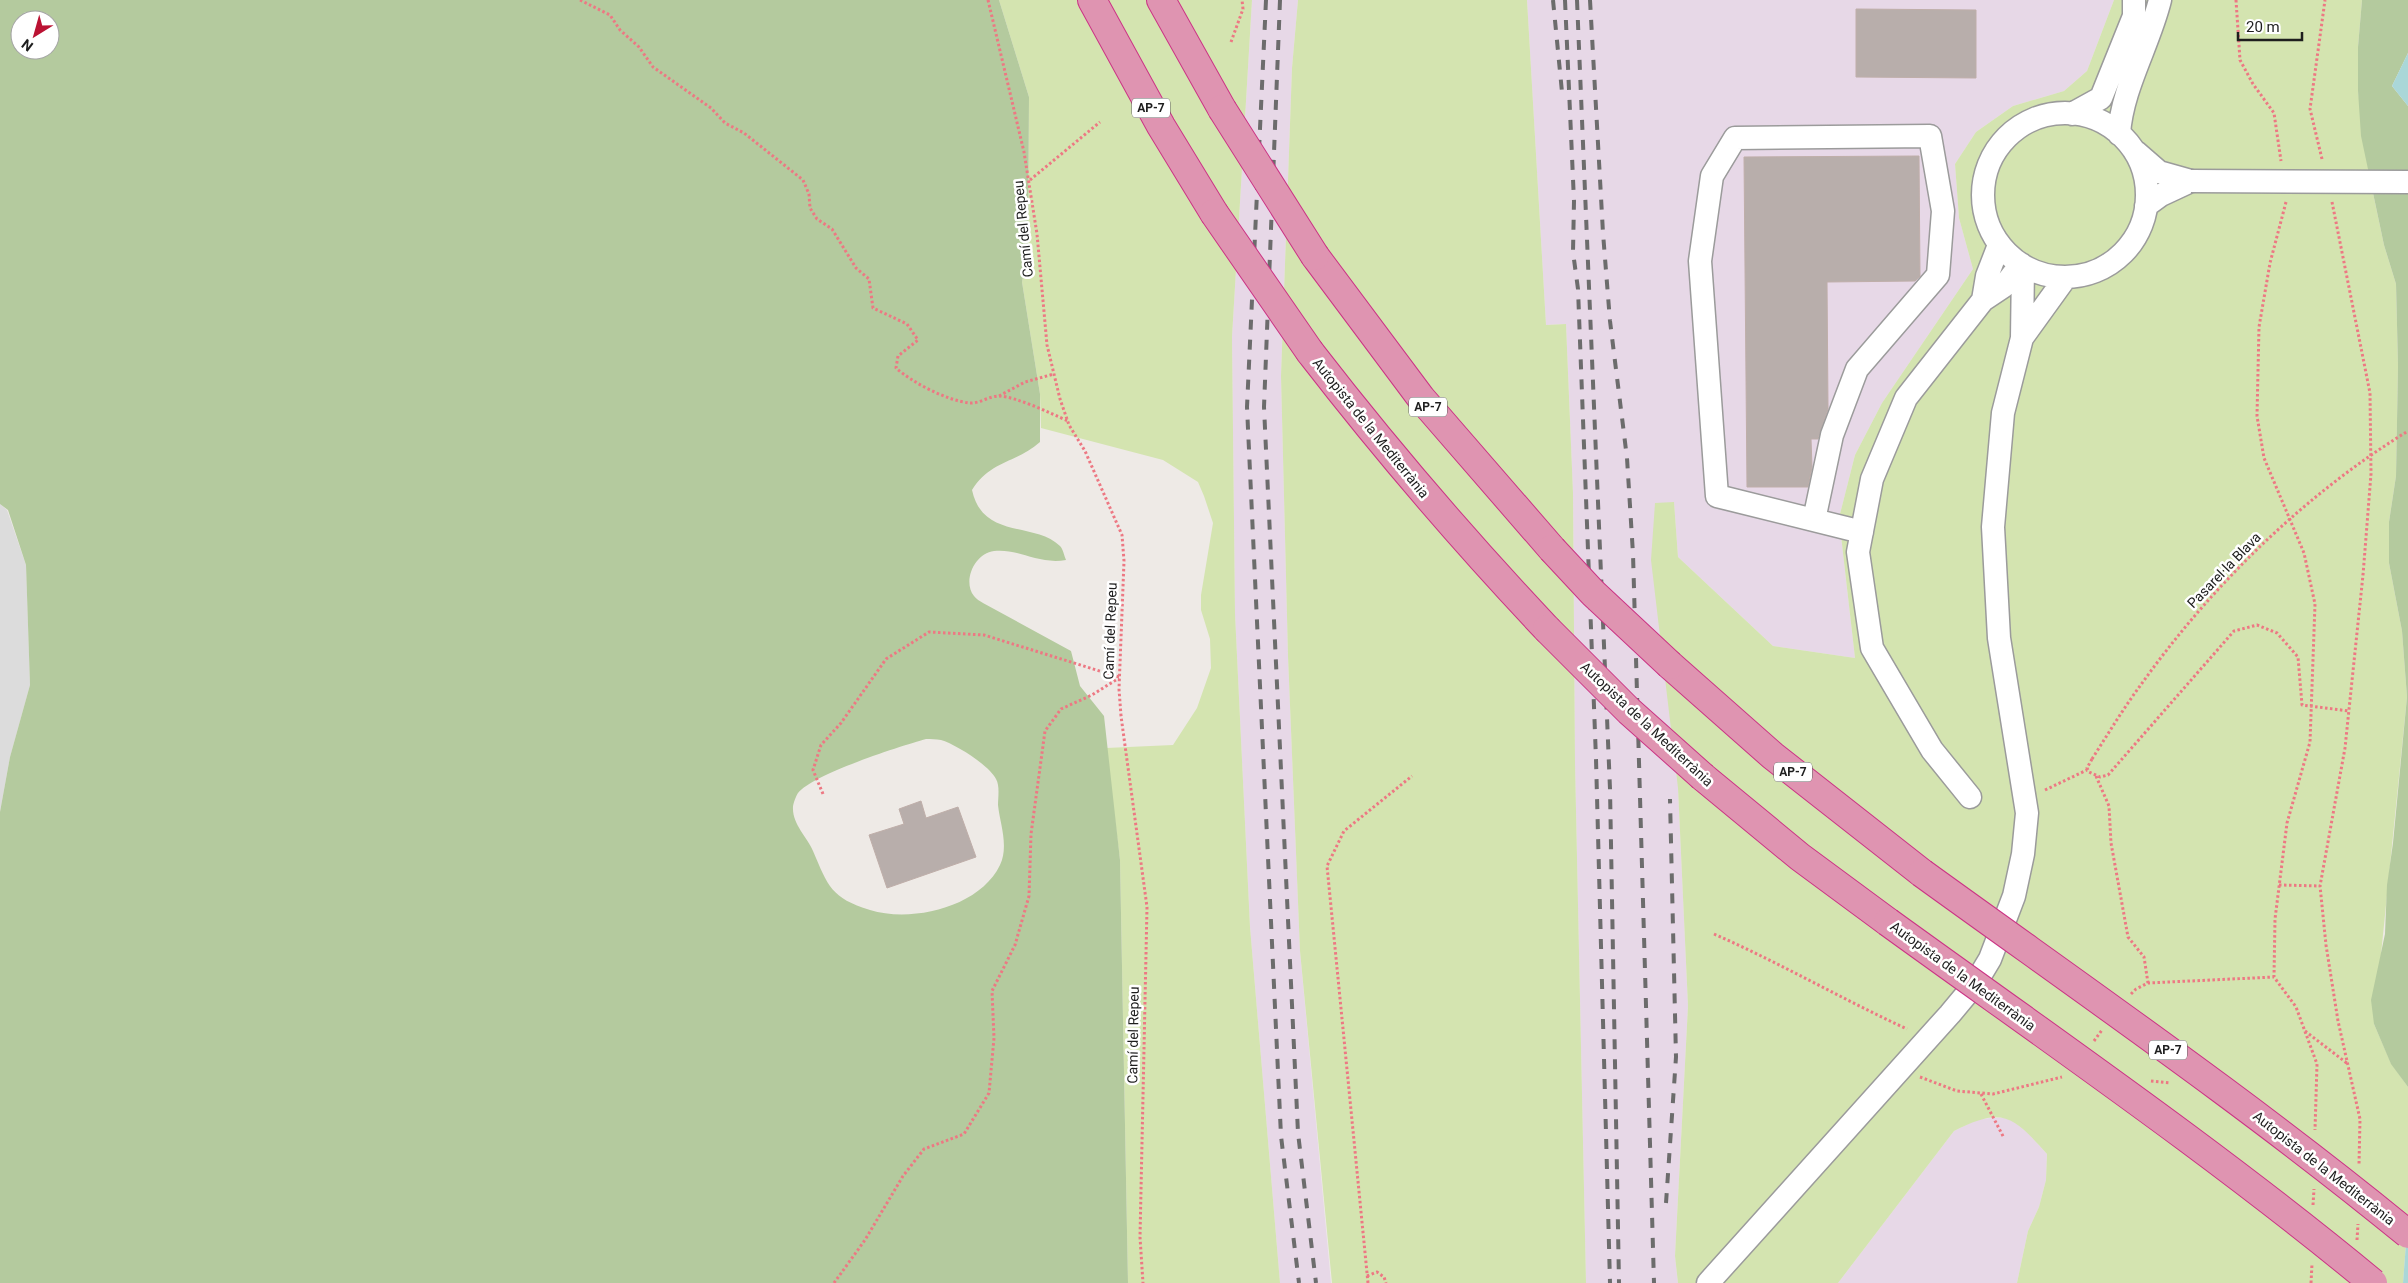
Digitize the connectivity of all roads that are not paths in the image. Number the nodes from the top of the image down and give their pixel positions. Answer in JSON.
{"nodes":[{"id":1,"x":1092,"y":0,"type":"edge"},
{"id":2,"x":1161,"y":0,"type":"edge"},
{"id":3,"x":2134,"y":0,"type":"edge"},
{"id":4,"x":2160,"y":0,"type":"edge"},
{"id":5,"x":2072,"y":114,"type":"junction"},
{"id":6,"x":2126,"y":142,"type":"junction"},
{"id":7,"x":2191,"y":181,"type":"junction"},
{"id":8,"x":2408,"y":182,"type":"edge"},
{"id":9,"x":2146,"y":206,"type":"junction"},
{"id":10,"x":1999,"y":244,"type":"junction"},
{"id":11,"x":2022,"y":265,"type":"junction"},
{"id":12,"x":2066,"y":277,"type":"junction"},
{"id":13,"x":1983,"y":300,"type":"junction"},
{"id":14,"x":2022,"y":338,"type":"junction"},
{"id":15,"x":1814,"y":520,"type":"junction"},
{"id":16,"x":1862,"y":532,"type":"junction"},
{"id":17,"x":1970,"y":797,"type":"dead end"},
{"id":18,"x":2408,"y":1234,"type":"edge"},
{"id":19,"x":1708,"y":1283,"type":"edge"},
{"id":20,"x":2372,"y":1283,"type":"edge"}],
"edges":[{"from":1,"to":20,"type":"highway","name":"Autopista de la Mediterrània","number":"AP-7","bridge":true},
{"from":2,"to":18,"type":"highway","name":"Autopista de la Mediterrània","number":"AP-7","bridge":true},
{"from":3,"to":5,"type":"street"},
{"from":4,"to":6,"type":"street"},
{"from":5,"to":6,"type":"street"},
{"from":5,"to":10,"type":"street"},
{"from":6,"to":7,"type":"street"},
{"from":6,"to":9,"type":"street"},
{"from":7,"to":8,"type":"street","bridge":true},
{"from":7,"to":9,"type":"street"},
{"from":9,"to":12,"type":"street"},
{"from":10,"to":11,"type":"street"},
{"from":10,"to":13,"type":"street"},
{"from":11,"to":12,"type":"street"},
{"from":11,"to":13,"type":"street"},
{"from":11,"to":14,"type":"street"},
{"from":12,"to":14,"type":"street"},
{"from":13,"to":16,"type":"street"},
{"from":14,"to":19,"type":"street"},
{"from":15,"to":15,"type":"street"},
{"from":15,"to":16,"type":"street"},
{"from":16,"to":17,"type":"street"}]}
